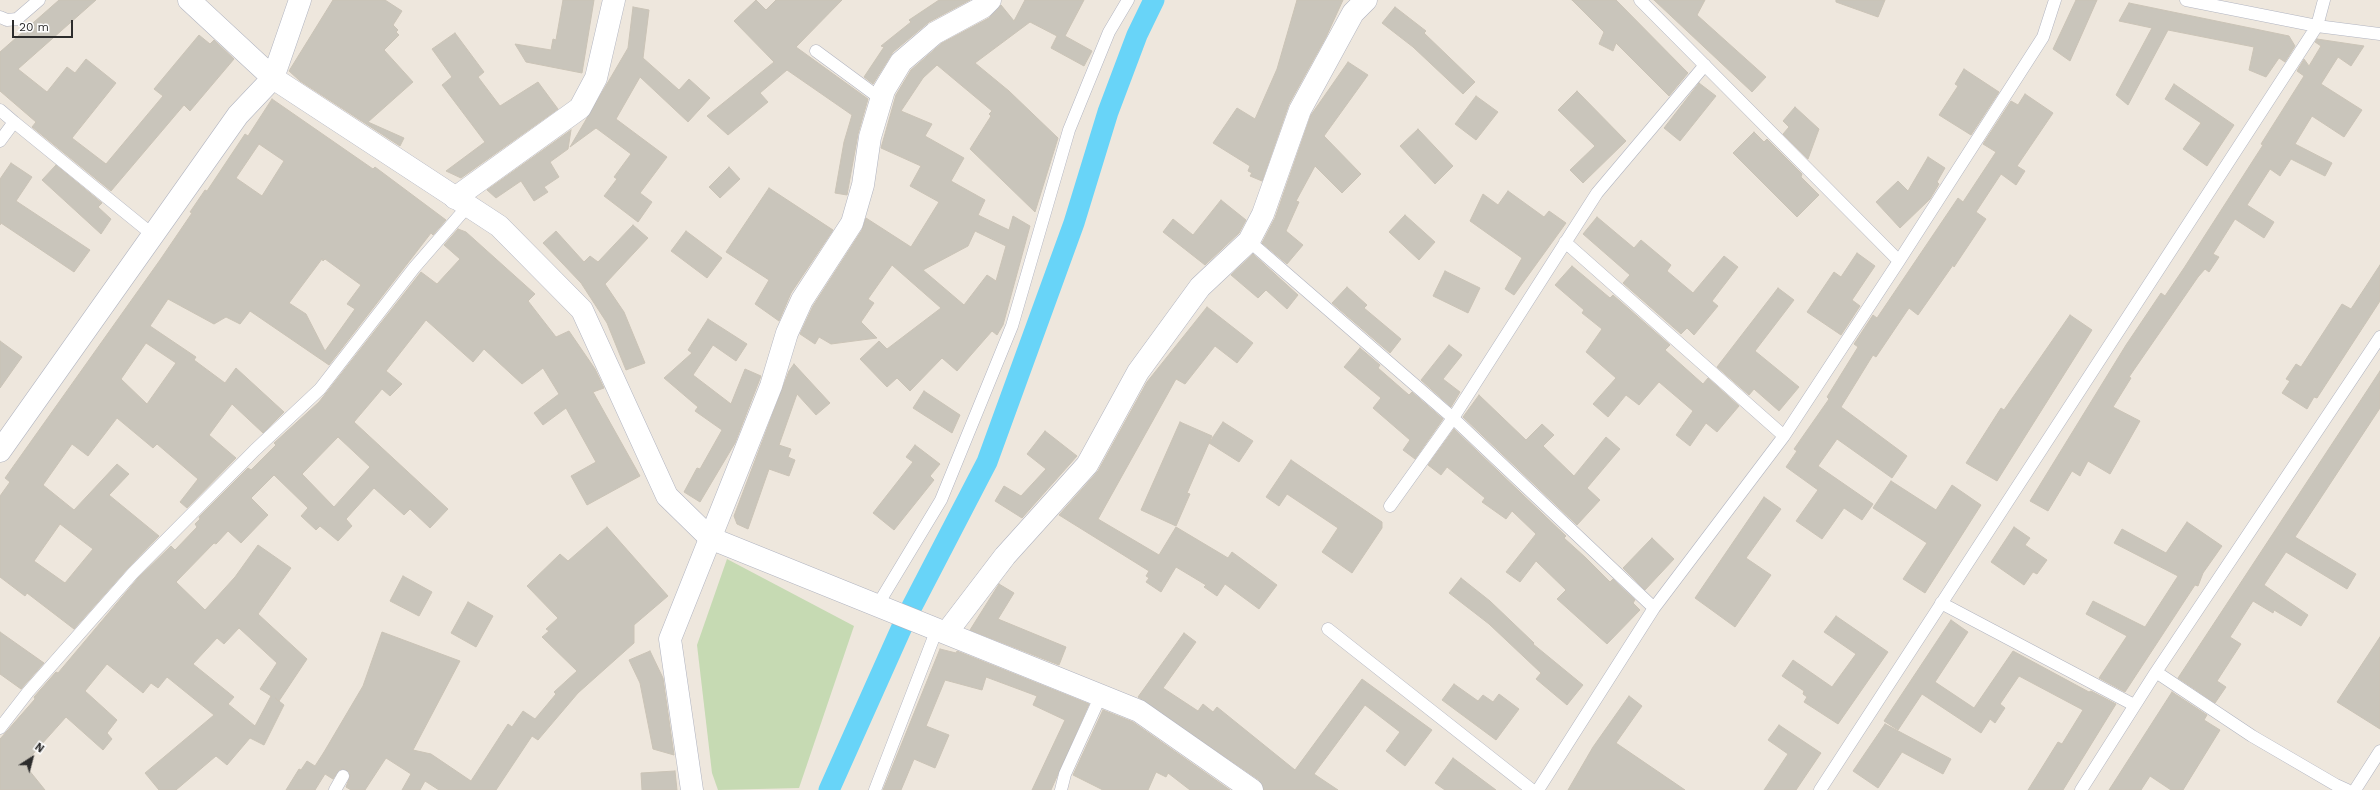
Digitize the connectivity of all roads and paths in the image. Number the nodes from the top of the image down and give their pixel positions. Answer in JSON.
{"nodes":[{"id":1,"x":39,"y":0,"type":"edge"},
{"id":2,"x":189,"y":0,"type":"edge"},
{"id":3,"x":300,"y":0,"type":"edge"},
{"id":4,"x":614,"y":0,"type":"edge"},
{"id":5,"x":990,"y":0,"type":"edge"},
{"id":6,"x":1128,"y":0,"type":"edge"},
{"id":7,"x":1366,"y":0,"type":"edge"},
{"id":8,"x":1640,"y":0,"type":"edge"},
{"id":9,"x":2055,"y":0,"type":"edge"},
{"id":10,"x":2186,"y":0,"type":"edge"},
{"id":11,"x":2324,"y":0,"type":"edge"},
{"id":12,"x":0,"y":17,"type":"edge"},
{"id":13,"x":2317,"y":26,"type":"junction"},
{"id":14,"x":2380,"y":34,"type":"edge"},
{"id":15,"x":816,"y":51,"type":"dead end"},
{"id":16,"x":1705,"y":65,"type":"junction"},
{"id":17,"x":273,"y":78,"type":"junction"},
{"id":18,"x":881,"y":99,"type":"junction"},
{"id":19,"x":0,"y":110,"type":"edge"},
{"id":20,"x":14,"y":122,"type":"junction"},
{"id":21,"x":0,"y":140,"type":"edge"},
{"id":22,"x":461,"y":202,"type":"junction"},
{"id":23,"x":153,"y":234,"type":"junction"},
{"id":24,"x":1249,"y":241,"type":"junction"},
{"id":25,"x":1565,"y":242,"type":"junction"},
{"id":26,"x":1899,"y":261,"type":"junction"},
{"id":27,"x":2380,"y":337,"type":"edge"},
{"id":28,"x":1453,"y":418,"type":"junction"},
{"id":29,"x":1784,"y":436,"type":"junction"},
{"id":30,"x":0,"y":451,"type":"edge"},
{"id":31,"x":1390,"y":506,"type":"dead end"},
{"id":32,"x":710,"y":538,"type":"junction"},
{"id":33,"x":1941,"y":603,"type":"junction"},
{"id":34,"x":877,"y":606,"type":"junction"},
{"id":35,"x":1654,"y":608,"type":"junction"},
{"id":36,"x":1328,"y":629,"type":"dead end"},
{"id":37,"x":942,"y":630,"type":"junction"},
{"id":38,"x":2156,"y":672,"type":"junction"},
{"id":39,"x":1101,"y":695,"type":"junction"},
{"id":40,"x":2134,"y":706,"type":"junction"},
{"id":41,"x":0,"y":728,"type":"edge"},
{"id":42,"x":2380,"y":752,"type":"edge"},
{"id":43,"x":343,"y":776,"type":"dead end"},
{"id":44,"x":335,"y":790,"type":"edge"},
{"id":45,"x":692,"y":790,"type":"edge"},
{"id":46,"x":875,"y":790,"type":"edge"},
{"id":47,"x":1061,"y":790,"type":"edge"},
{"id":48,"x":1252,"y":790,"type":"edge"},
{"id":49,"x":1532,"y":790,"type":"edge"},
{"id":50,"x":1538,"y":790,"type":"edge"},
{"id":51,"x":1820,"y":790,"type":"edge"},
{"id":52,"x":2081,"y":790,"type":"edge"},
{"id":53,"x":2348,"y":790,"type":"edge"},
{"id":54,"x":2355,"y":790,"type":"edge"}],
"edges":[{"from":1,"to":12,"type":"lane"},
{"from":2,"to":17,"type":"street"},
{"from":3,"to":17,"type":"street"},
{"from":4,"to":22,"type":"street"},
{"from":5,"to":18,"type":"street"},
{"from":6,"to":34,"type":"lane"},
{"from":7,"to":24,"type":"street"},
{"from":8,"to":16,"type":"lane"},
{"from":9,"to":26,"type":"lane"},
{"from":10,"to":13,"type":"lane"},
{"from":11,"to":13,"type":"lane"},
{"from":13,"to":14,"type":"lane"},
{"from":13,"to":33,"type":"lane"},
{"from":15,"to":18,"type":"lane"},
{"from":16,"to":25,"type":"lane"},
{"from":16,"to":26,"type":"lane"},
{"from":17,"to":22,"type":"street"},
{"from":17,"to":23,"type":"street"},
{"from":18,"to":32,"type":"street"},
{"from":19,"to":20,"type":"lane"},
{"from":20,"to":21,"type":"lane"},
{"from":20,"to":23,"type":"lane"},
{"from":22,"to":32,"type":"street"},
{"from":22,"to":41,"type":"lane"},
{"from":23,"to":30,"type":"street"},
{"from":24,"to":28,"type":"lane"},
{"from":24,"to":37,"type":"street"},
{"from":25,"to":28,"type":"lane"},
{"from":25,"to":29,"type":"lane"},
{"from":26,"to":29,"type":"lane"},
{"from":27,"to":38,"type":"lane"},
{"from":28,"to":31,"type":"lane"},
{"from":28,"to":35,"type":"lane"},
{"from":29,"to":35,"type":"lane"},
{"from":32,"to":34,"type":"street"},
{"from":32,"to":45,"type":"street"},
{"from":33,"to":40,"type":"lane"},
{"from":33,"to":51,"type":"lane"},
{"from":34,"to":37,"type":"street"},
{"from":35,"to":50,"type":"lane"},
{"from":36,"to":49,"type":"lane"},
{"from":37,"to":39,"type":"street"},
{"from":37,"to":46,"type":"lane"},
{"from":38,"to":40,"type":"lane"},
{"from":38,"to":53,"type":"lane"},
{"from":39,"to":47,"type":"lane"},
{"from":39,"to":48,"type":"street"},
{"from":40,"to":52,"type":"lane"},
{"from":42,"to":54,"type":"lane"},
{"from":43,"to":44,"type":"lane"}]}
